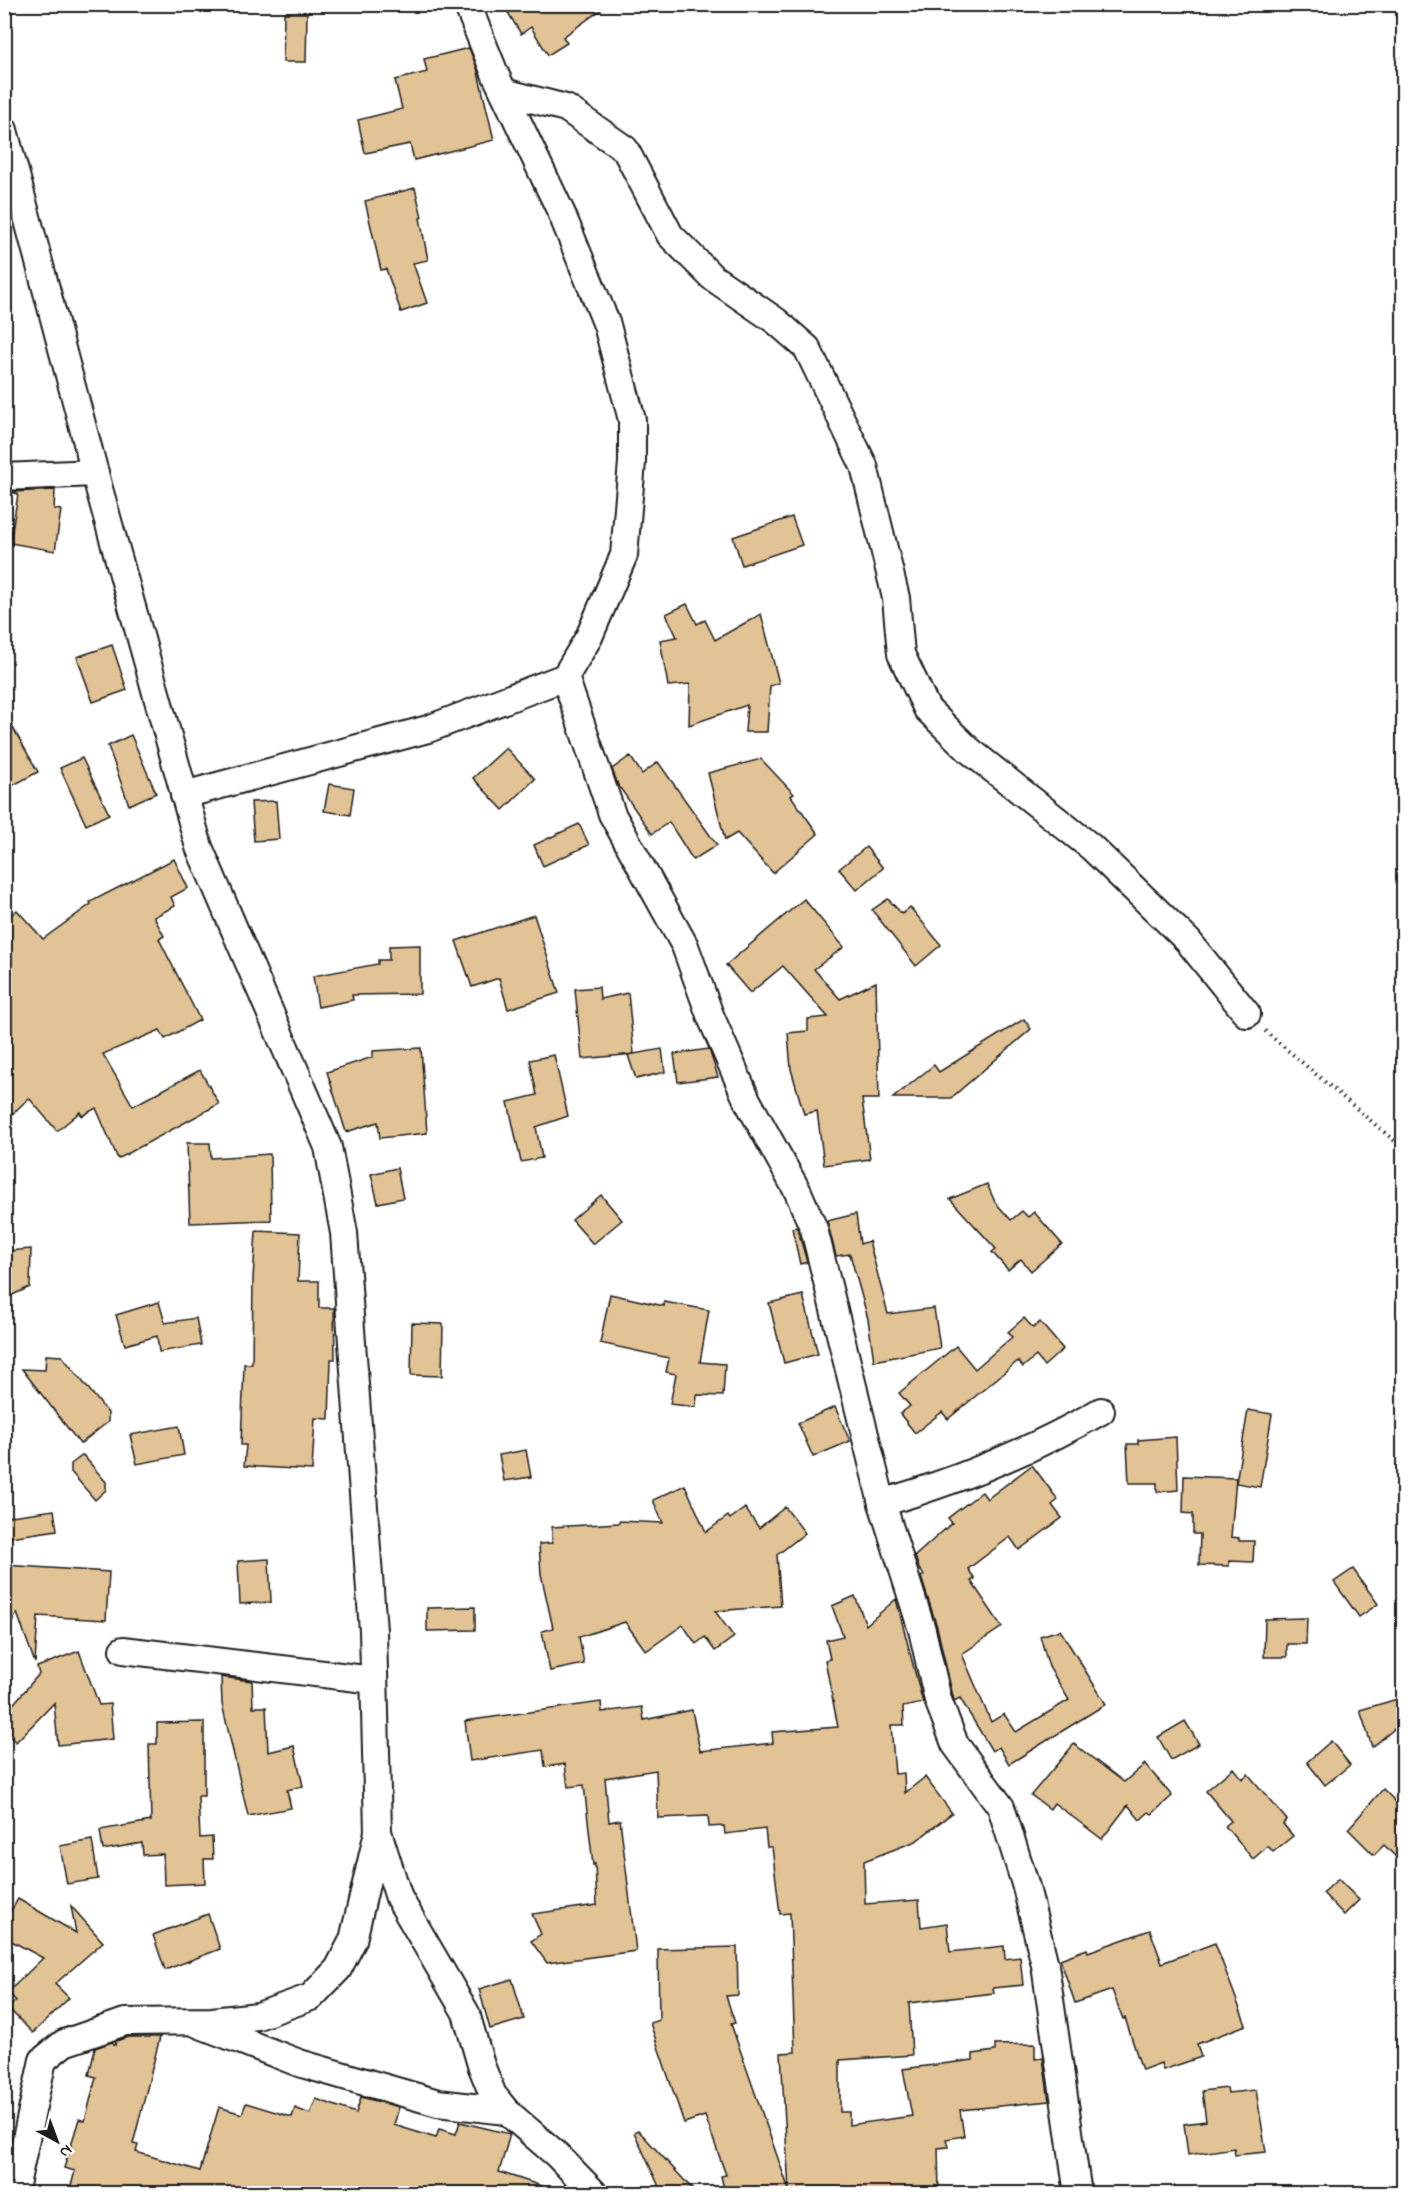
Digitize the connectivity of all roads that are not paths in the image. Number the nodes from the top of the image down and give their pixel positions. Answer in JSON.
{"nodes":[{"id":1,"x":467,"y":4,"type":"edge"},
{"id":2,"x":504,"y":92,"type":"junction"},
{"id":3,"x":4,"y":130,"type":"edge"},
{"id":4,"x":95,"y":473,"type":"junction"},
{"id":5,"x":4,"y":477,"type":"edge"},
{"id":6,"x":565,"y":677,"type":"junction"},
{"id":7,"x":184,"y":795,"type":"junction"},
{"id":8,"x":1247,"y":1014,"type":"road end"},
{"id":9,"x":1101,"y":1411,"type":"dead end"},
{"id":10,"x":882,"y":1503,"type":"junction"},
{"id":11,"x":123,"y":1650,"type":"dead end"},
{"id":12,"x":374,"y":1680,"type":"junction"},
{"id":13,"x":378,"y":1832,"type":"junction"},
{"id":14,"x":189,"y":2021,"type":"junction"},
{"id":15,"x":506,"y":2111,"type":"junction"},
{"id":16,"x":14,"y":2193,"type":"edge"},
{"id":17,"x":595,"y":2193,"type":"edge"},
{"id":18,"x":1078,"y":2193,"type":"edge"}],
"edges":[{"from":1,"to":2,"type":"street"},
{"from":2,"to":6,"type":"street"},
{"from":2,"to":8,"type":"street"},
{"from":3,"to":4,"type":"street"},
{"from":4,"to":5,"type":"street"},
{"from":4,"to":7,"type":"street"},
{"from":6,"to":7,"type":"street"},
{"from":6,"to":10,"type":"street"},
{"from":7,"to":12,"type":"street"},
{"from":9,"to":10,"type":"street"},
{"from":10,"to":18,"type":"street"},
{"from":11,"to":12,"type":"street"},
{"from":12,"to":13,"type":"street"},
{"from":13,"to":14,"type":"street"},
{"from":13,"to":15,"type":"street"},
{"from":14,"to":15,"type":"street"},
{"from":14,"to":16,"type":"street"},
{"from":15,"to":17,"type":"street"}]}
